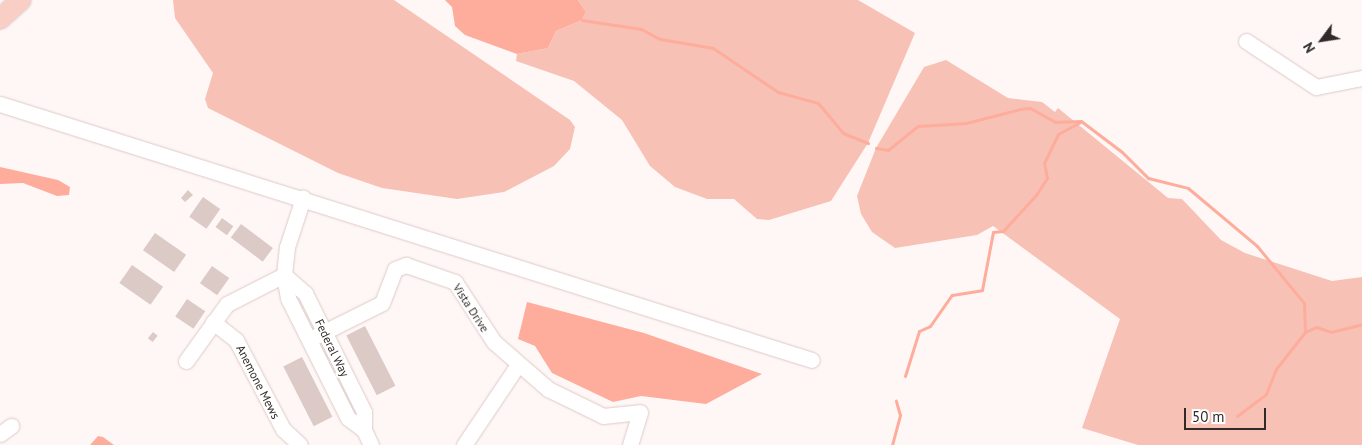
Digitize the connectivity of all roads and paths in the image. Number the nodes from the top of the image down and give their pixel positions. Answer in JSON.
{"nodes":[{"id":1,"x":21,"y":0,"type":"edge"},
{"id":2,"x":0,"y":19,"type":"edge"},
{"id":3,"x":1246,"y":41,"type":"dead end"},
{"id":4,"x":1362,"y":78,"type":"edge"},
{"id":5,"x":0,"y":104,"type":"edge"},
{"id":6,"x":303,"y":198,"type":"junction"},
{"id":7,"x":284,"y":275,"type":"junction"},
{"id":8,"x":213,"y":322,"type":"junction"},
{"id":9,"x":324,"y":331,"type":"junction"},
{"id":10,"x":310,"y":339,"type":"junction"},
{"id":11,"x":812,"y":360,"type":"dead end"},
{"id":12,"x":186,"y":361,"type":"dead end"},
{"id":13,"x":517,"y":366,"type":"junction"},
{"id":14,"x":364,"y":430,"type":"junction"},
{"id":15,"x":300,"y":445,"type":"edge"},
{"id":16,"x":370,"y":445,"type":"edge"},
{"id":17,"x":464,"y":445,"type":"edge"},
{"id":18,"x":630,"y":445,"type":"edge"}],
"edges":[{"from":1,"to":2,"type":"main road"},
{"from":3,"to":4,"type":"street"},
{"from":5,"to":6,"type":"street"},
{"from":6,"to":7,"type":"street","name":"Federal Way"},
{"from":6,"to":11,"type":"street"},
{"from":7,"to":8,"type":"street"},
{"from":7,"to":9,"type":"street","name":"Federal Way"},
{"from":7,"to":10,"type":"street","name":"Federal Way"},
{"from":8,"to":12,"type":"street"},
{"from":8,"to":15,"type":"street","name":"Anemone Mews"},
{"from":9,"to":10,"type":"street","name":"Vista Drive"},
{"from":9,"to":13,"type":"street","name":"Vista Drive"},
{"from":9,"to":14,"type":"street","name":"Federal Way"},
{"from":10,"to":14,"type":"street","name":"Federal Way"},
{"from":13,"to":17,"type":"street"},
{"from":13,"to":18,"type":"street","name":"Vista Drive"},
{"from":14,"to":16,"type":"street","name":"Federal Way"}]}
